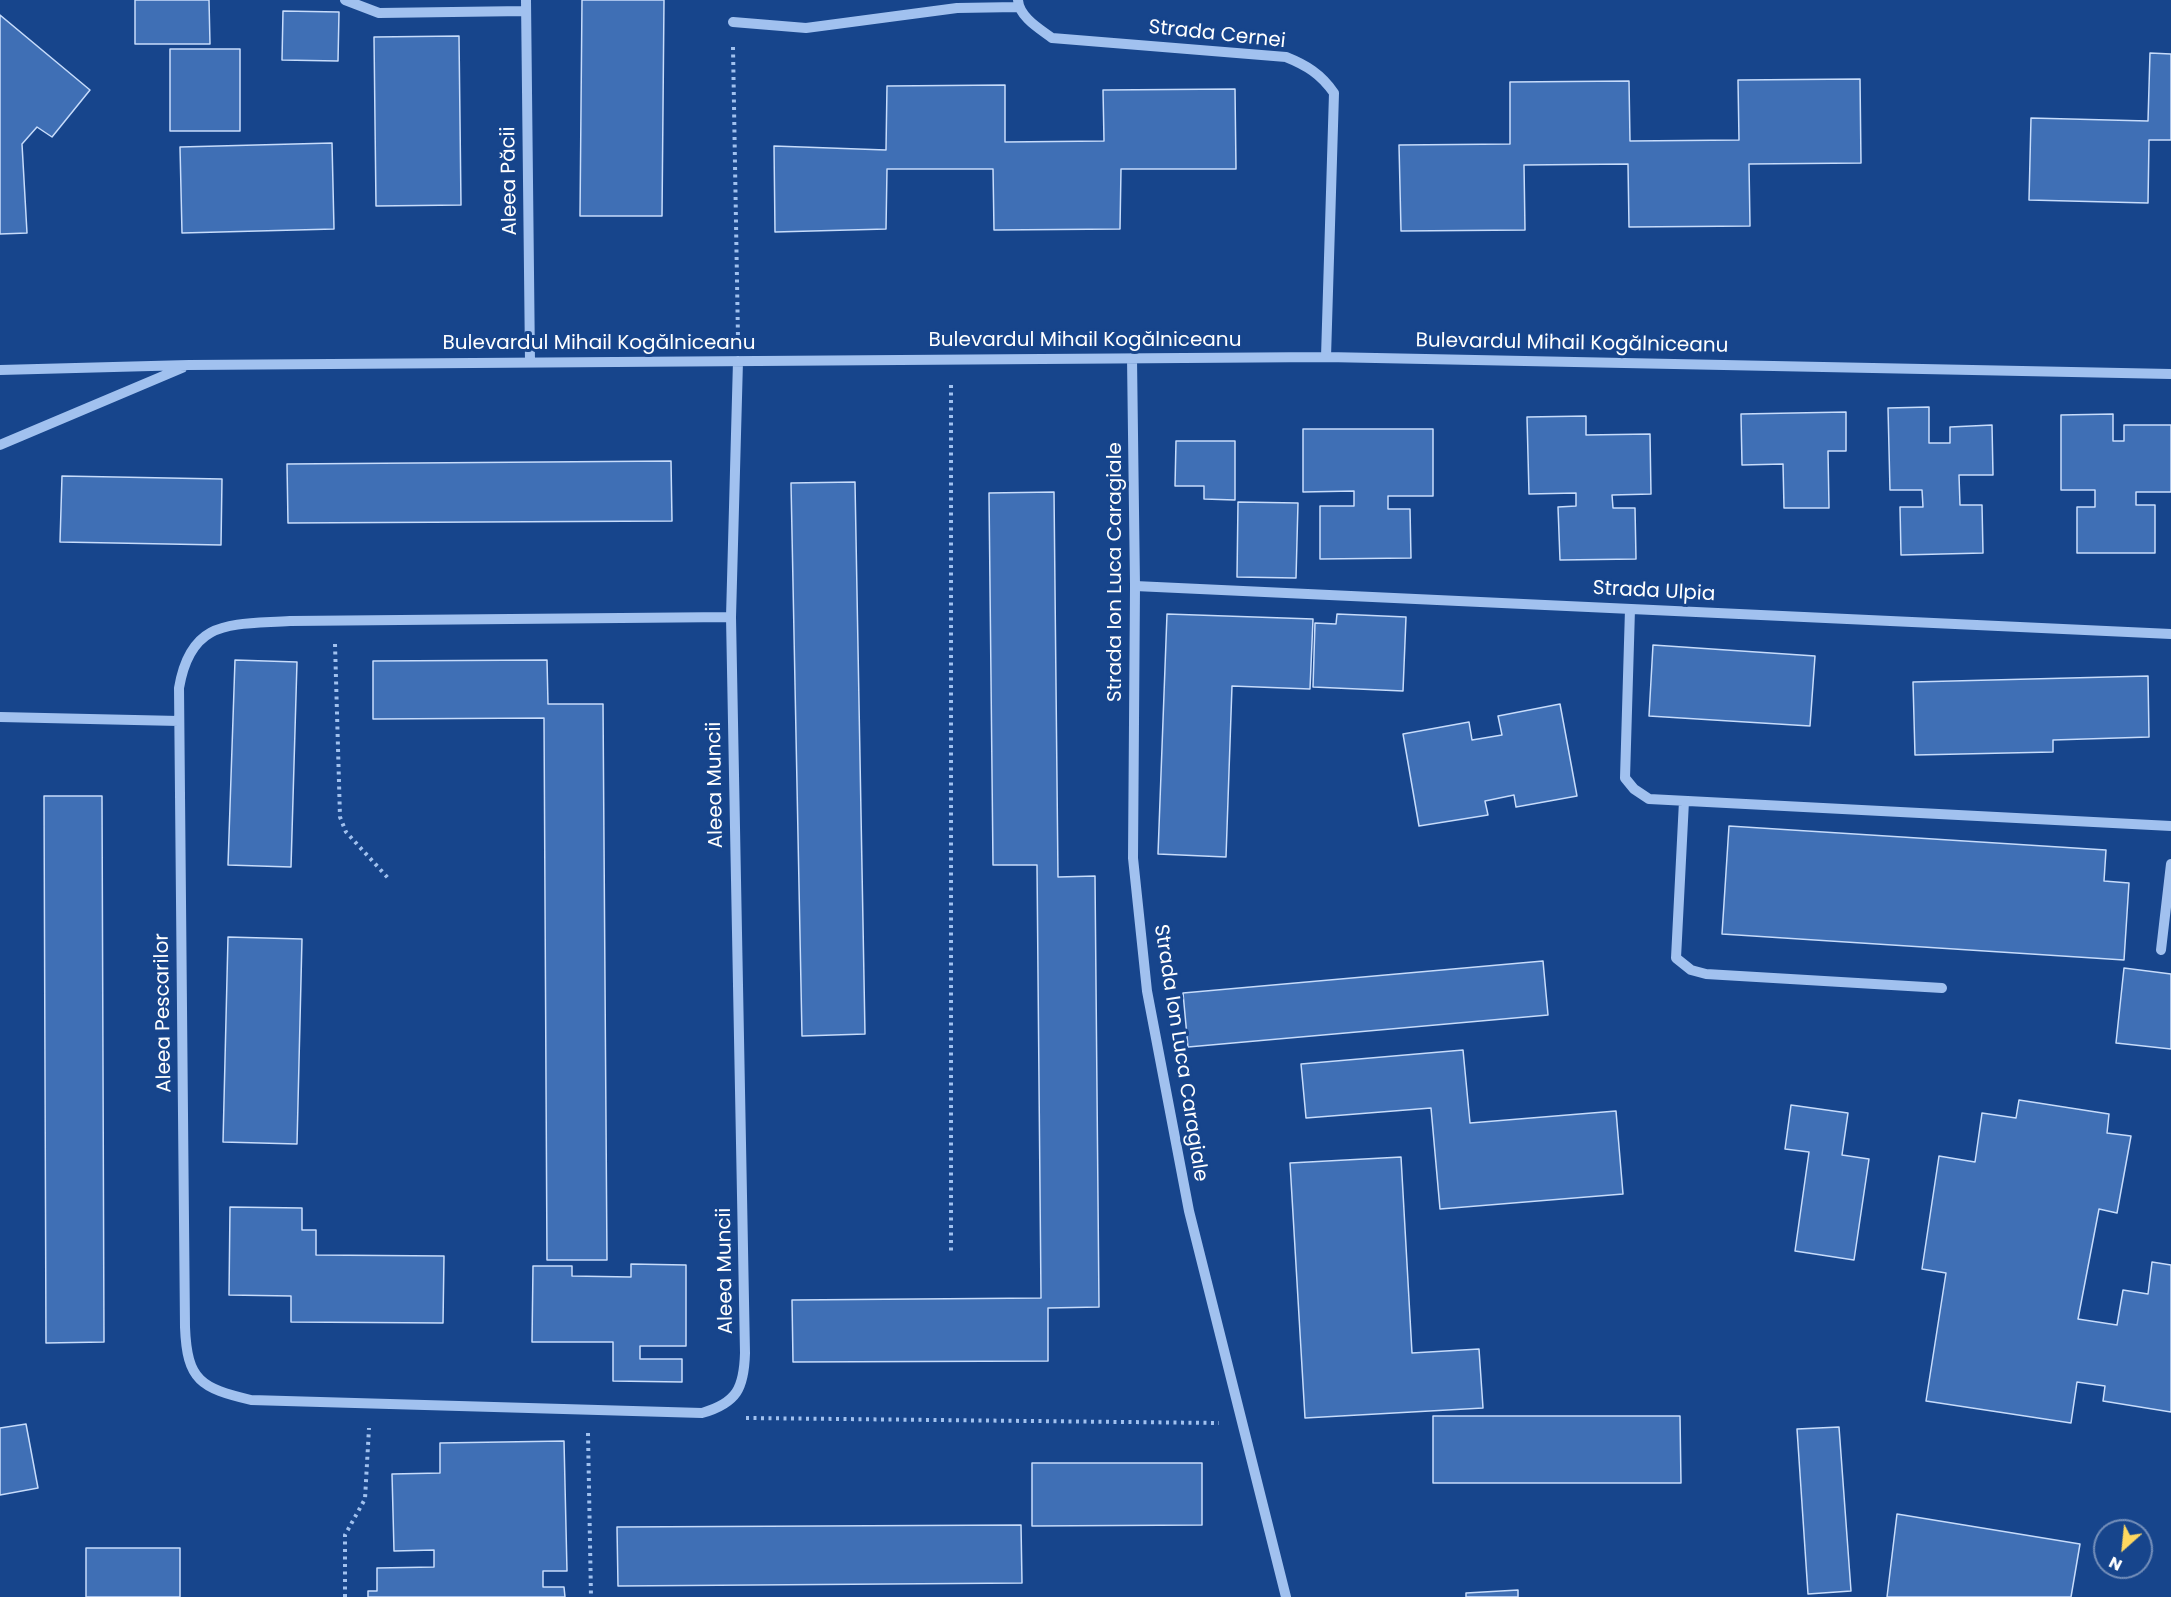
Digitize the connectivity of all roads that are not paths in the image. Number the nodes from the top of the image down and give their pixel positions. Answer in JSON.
{"nodes":[{"id":1,"x":345,"y":0,"type":"edge"},
{"id":2,"x":1018,"y":3,"type":"edge"},
{"id":3,"x":526,"y":6,"type":"edge"},
{"id":4,"x":733,"y":22,"type":"road end"},
{"id":5,"x":1326,"y":357,"type":"junction"},
{"id":6,"x":1132,"y":358,"type":"junction"},
{"id":7,"x":738,"y":361,"type":"junction"},
{"id":8,"x":530,"y":362,"type":"junction"},
{"id":9,"x":189,"y":364,"type":"junction"},
{"id":10,"x":0,"y":370,"type":"edge"},
{"id":11,"x":2171,"y":374,"type":"edge"},
{"id":12,"x":0,"y":445,"type":"edge"},
{"id":13,"x":1135,"y":586,"type":"junction"},
{"id":14,"x":1630,"y":609,"type":"junction"},
{"id":15,"x":731,"y":617,"type":"junction"},
{"id":16,"x":2171,"y":634,"type":"edge"},
{"id":17,"x":0,"y":717,"type":"edge"},
{"id":18,"x":179,"y":721,"type":"junction"},
{"id":19,"x":1684,"y":801,"type":"junction"},
{"id":20,"x":2171,"y":826,"type":"edge"},
{"id":21,"x":2171,"y":864,"type":"edge"},
{"id":22,"x":2161,"y":950,"type":"dead end"},
{"id":23,"x":1942,"y":988,"type":"dead end"},
{"id":24,"x":587,"y":1410,"type":"joint"},
{"id":25,"x":1286,"y":1597,"type":"edge"}],
"edges":[{"from":1,"to":3,"type":"street"},
{"from":2,"to":4,"type":"street"},
{"from":2,"to":5,"type":"street","name":"Strada Cernei"},
{"from":3,"to":8,"type":"street","name":"Aleea Păcii"},
{"from":5,"to":6,"type":"street","name":"Bulevardul Mihail Kogălniceanu"},
{"from":5,"to":11,"type":"street","name":"Bulevardul Mihail Kogălniceanu"},
{"from":6,"to":7,"type":"street","name":"Bulevardul Mihail Kogălniceanu"},
{"from":6,"to":13,"type":"street","name":"Strada Ion Luca Caragiale"},
{"from":7,"to":8,"type":"street","name":"Bulevardul Mihail Kogălniceanu"},
{"from":7,"to":15,"type":"street","name":"Aleea Muncii"},
{"from":8,"to":9,"type":"street","name":"Bulevardul Mihail Kogălniceanu"},
{"from":9,"to":10,"type":"street","name":"Bulevardul Mihail Kogălniceanu"},
{"from":9,"to":12,"type":"street"},
{"from":13,"to":14,"type":"street","name":"Strada Ulpia"},
{"from":13,"to":25,"type":"street","name":"Strada Ion Luca Caragiale"},
{"from":14,"to":16,"type":"street","name":"Strada Ulpia"},
{"from":14,"to":19,"type":"street"},
{"from":15,"to":18,"type":"street","name":"Aleea Pescarilor"},
{"from":15,"to":24,"type":"street","name":"Aleea Muncii"},
{"from":17,"to":18,"type":"street"},
{"from":18,"to":24,"type":"street","name":"Aleea Pescarilor"},
{"from":19,"to":20,"type":"street"},
{"from":19,"to":23,"type":"street"},
{"from":21,"to":22,"type":"street"}]}
